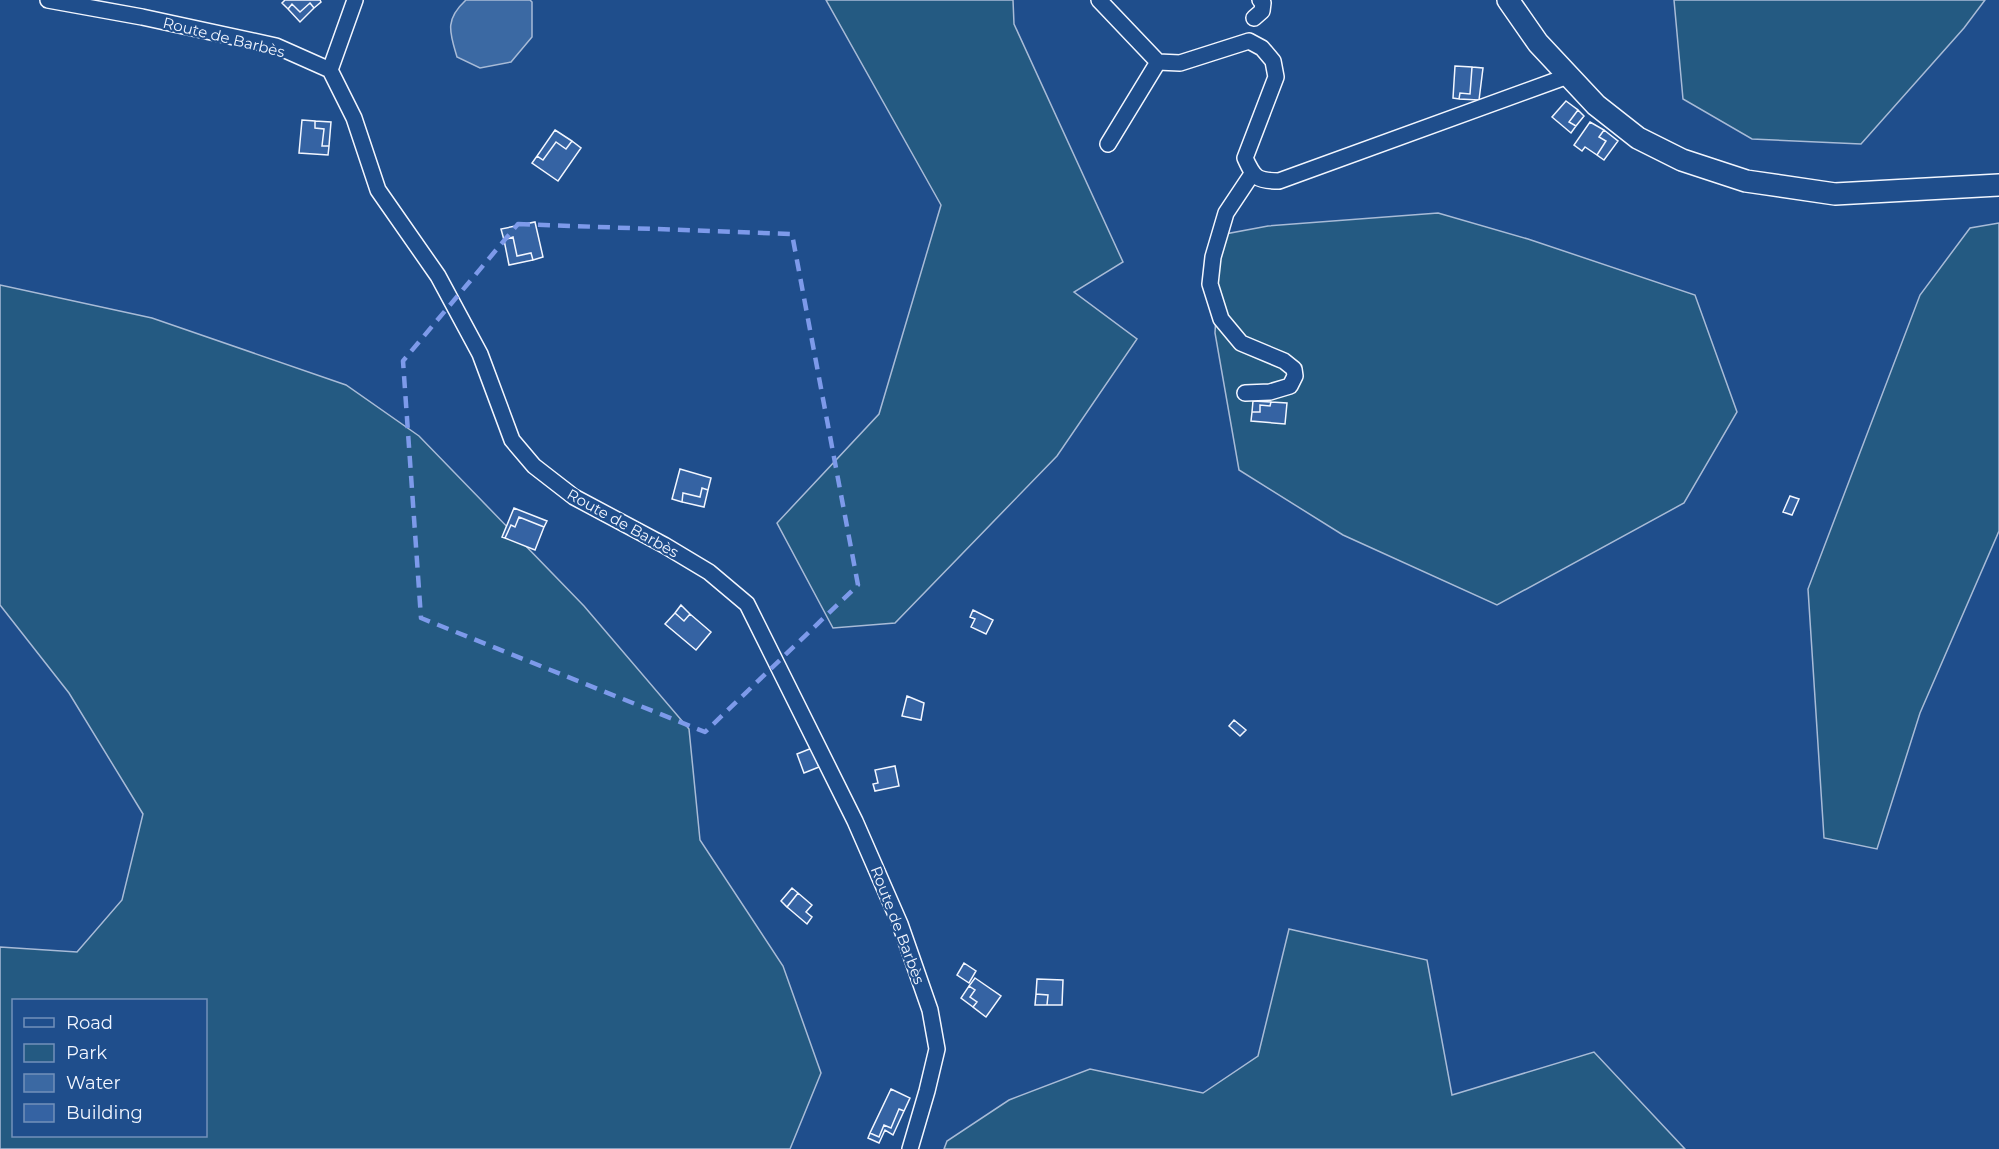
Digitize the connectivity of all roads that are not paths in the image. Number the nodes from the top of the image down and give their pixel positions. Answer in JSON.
{"nodes":[{"id":1,"x":48,"y":0,"type":"edge"},
{"id":2,"x":355,"y":0,"type":"edge"},
{"id":3,"x":1099,"y":0,"type":"edge"},
{"id":4,"x":1260,"y":0,"type":"edge"},
{"id":5,"x":1510,"y":1,"type":"edge"},
{"id":6,"x":1254,"y":18,"type":"dead end"},
{"id":7,"x":1158,"y":63,"type":"junction"},
{"id":8,"x":330,"y":69,"type":"junction"},
{"id":9,"x":1568,"y":76,"type":"junction"},
{"id":10,"x":1108,"y":144,"type":"dead end"},
{"id":11,"x":1252,"y":174,"type":"junction"},
{"id":12,"x":1999,"y":185,"type":"edge"},
{"id":13,"x":1245,"y":393,"type":"dead end"},
{"id":14,"x":910,"y":1149,"type":"edge"}],
"edges":[{"from":1,"to":8,"type":"street","name":"Route de Barbès"},
{"from":2,"to":8,"type":"street"},
{"from":3,"to":7,"type":"street"},
{"from":4,"to":6,"type":"street"},
{"from":5,"to":9,"type":"main road"},
{"from":7,"to":10,"type":"street"},
{"from":7,"to":11,"type":"street"},
{"from":8,"to":14,"type":"street","name":"Route de Barbès"},
{"from":9,"to":11,"type":"street"},
{"from":9,"to":12,"type":"main road"},
{"from":11,"to":13,"type":"street"}]}
